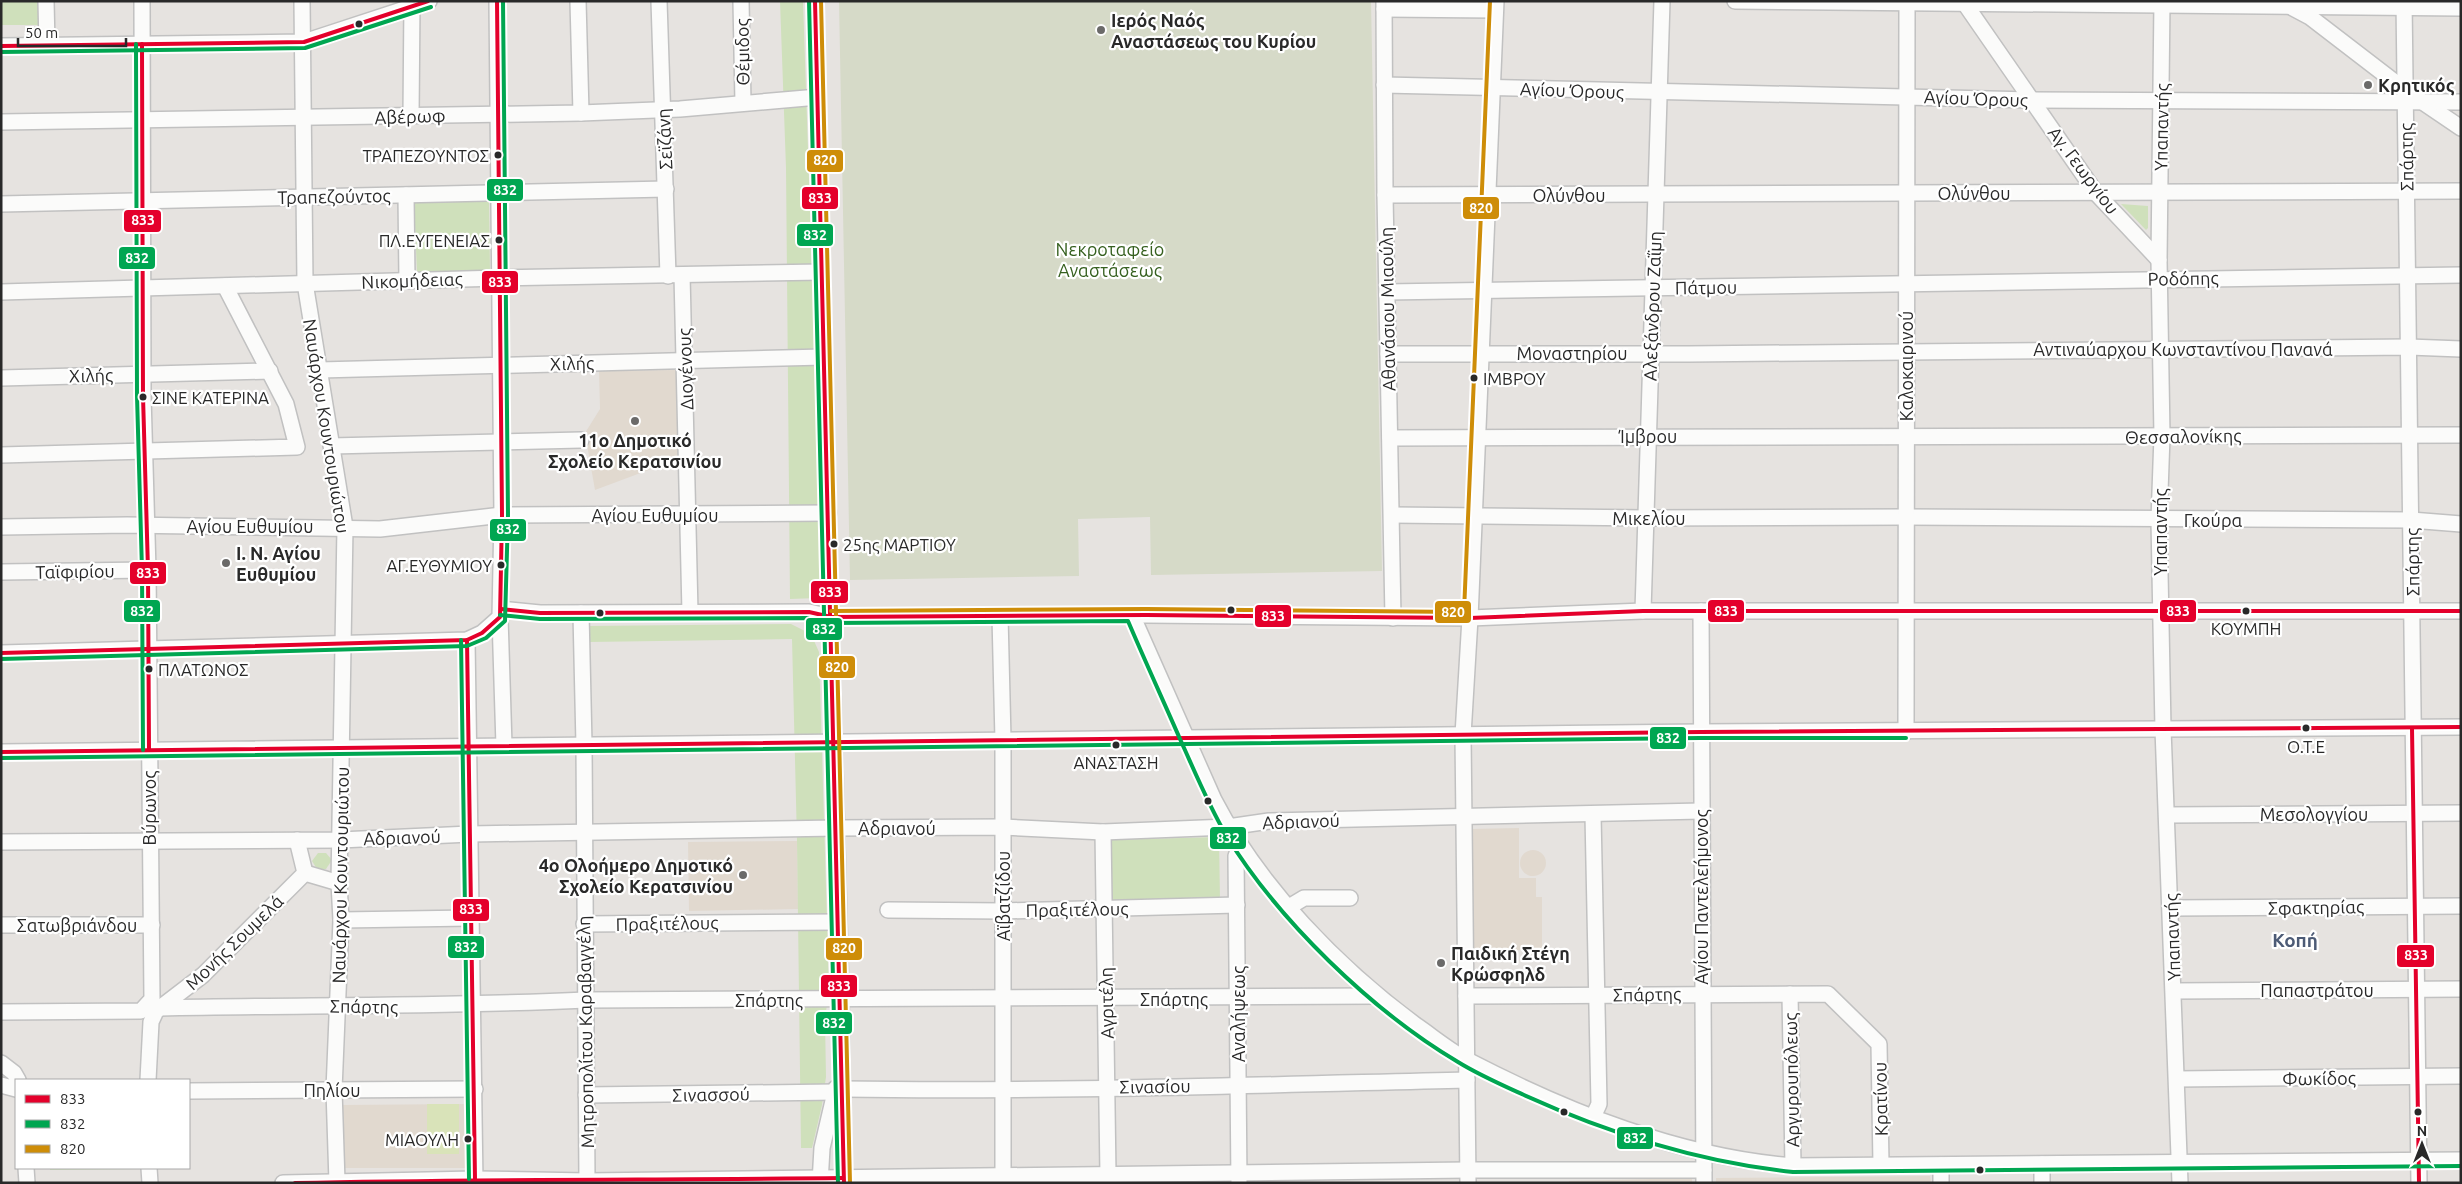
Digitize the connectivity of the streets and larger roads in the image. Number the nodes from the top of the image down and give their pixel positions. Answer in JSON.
{"nodes":[{"id":1,"x":46,"y":1,"type":"edge"},
{"id":2,"x":142,"y":1,"type":"edge"},
{"id":3,"x":302,"y":1,"type":"edge"},
{"id":4,"x":429,"y":1,"type":"edge"},
{"id":5,"x":497,"y":1,"type":"edge"},
{"id":6,"x":578,"y":1,"type":"edge"},
{"id":7,"x":659,"y":1,"type":"edge"},
{"id":8,"x":741,"y":1,"type":"edge"},
{"id":9,"x":815,"y":1,"type":"edge"},
{"id":10,"x":1662,"y":1,"type":"edge"},
{"id":11,"x":1735,"y":1,"type":"edge"},
{"id":12,"x":1907,"y":2,"type":"edge"},
{"id":13,"x":1963,"y":2,"type":"edge"},
{"id":14,"x":2162,"y":3,"type":"edge"},
{"id":15,"x":412,"y":4,"type":"edge"},
{"id":16,"x":2287,"y":4,"type":"edge"},
{"id":17,"x":2404,"y":4,"type":"edge"},
{"id":18,"x":1384,"y":5,"type":"edge"},
{"id":19,"x":1496,"y":5,"type":"edge"},
{"id":20,"x":2461,"y":8,"type":"edge"},
{"id":21,"x":304,"y":42,"type":"junction"},
{"id":22,"x":142,"y":44,"type":"junction"},
{"id":23,"x":47,"y":45,"type":"junction"},
{"id":24,"x":1,"y":46,"type":"edge"},
{"id":25,"x":1384,"y":85,"type":"junction"},
{"id":26,"x":1492,"y":86,"type":"junction"},
{"id":27,"x":1659,"y":93,"type":"junction"},
{"id":28,"x":1906,"y":96,"type":"junction"},
{"id":29,"x":2405,"y":96,"type":"junction"},
{"id":30,"x":818,"y":97,"type":"junction"},
{"id":31,"x":2032,"y":100,"type":"junction"},
{"id":32,"x":2161,"y":102,"type":"junction"},
{"id":33,"x":2424,"y":102,"type":"junction"},
{"id":34,"x":2461,"y":102,"type":"edge"},
{"id":35,"x":743,"y":103,"type":"junction"},
{"id":36,"x":662,"y":110,"type":"junction"},
{"id":37,"x":497,"y":113,"type":"junction"},
{"id":38,"x":581,"y":113,"type":"junction"},
{"id":39,"x":412,"y":116,"type":"junction"},
{"id":40,"x":304,"y":118,"type":"junction"},
{"id":41,"x":143,"y":119,"type":"junction"},
{"id":42,"x":1,"y":122,"type":"edge"},
{"id":43,"x":2461,"y":128,"type":"edge"},
{"id":44,"x":666,"y":189,"type":"junction"},
{"id":45,"x":2461,"y":191,"type":"edge"},
{"id":46,"x":2160,"y":192,"type":"junction"},
{"id":47,"x":2407,"y":192,"type":"junction"},
{"id":48,"x":499,"y":193,"type":"junction"},
{"id":49,"x":2096,"y":193,"type":"junction"},
{"id":50,"x":1656,"y":194,"type":"junction"},
{"id":51,"x":1906,"y":194,"type":"junction"},
{"id":52,"x":406,"y":195,"type":"junction"},
{"id":53,"x":1385,"y":195,"type":"junction"},
{"id":54,"x":1488,"y":195,"type":"junction"},
{"id":55,"x":305,"y":197,"type":"junction"},
{"id":56,"x":144,"y":200,"type":"junction"},
{"id":57,"x":1,"y":204,"type":"edge"},
{"id":58,"x":2159,"y":260,"type":"junction"},
{"id":59,"x":822,"y":272,"type":"junction"},
{"id":60,"x":675,"y":275,"type":"junction"},
{"id":61,"x":2461,"y":275,"type":"edge"},
{"id":62,"x":2408,"y":276,"type":"junction"},
{"id":63,"x":499,"y":278,"type":"junction"},
{"id":64,"x":2159,"y":278,"type":"junction"},
{"id":65,"x":407,"y":280,"type":"junction"},
{"id":66,"x":305,"y":283,"type":"junction"},
{"id":67,"x":1906,"y":283,"type":"junction"},
{"id":68,"x":225,"y":286,"type":"junction"},
{"id":69,"x":143,"y":287,"type":"junction"},
{"id":70,"x":1653,"y":288,"type":"junction"},
{"id":71,"x":1484,"y":291,"type":"junction"},
{"id":72,"x":1,"y":292,"type":"edge"},
{"id":73,"x":1387,"y":292,"type":"junction"},
{"id":74,"x":2409,"y":347,"type":"junction"},
{"id":75,"x":2461,"y":348,"type":"edge"},
{"id":76,"x":2159,"y":349,"type":"junction"},
{"id":77,"x":1906,"y":351,"type":"junction"},
{"id":78,"x":1481,"y":353,"type":"junction"},
{"id":79,"x":1651,"y":353,"type":"junction"},
{"id":80,"x":1388,"y":354,"type":"junction"},
{"id":81,"x":824,"y":357,"type":"junction"},
{"id":82,"x":686,"y":360,"type":"junction"},
{"id":83,"x":500,"y":365,"type":"junction"},
{"id":84,"x":320,"y":370,"type":"junction"},
{"id":85,"x":270,"y":371,"type":"junction"},
{"id":86,"x":144,"y":374,"type":"junction"},
{"id":87,"x":1,"y":378,"type":"edge"},
{"id":88,"x":2410,"y":435,"type":"junction"},
{"id":89,"x":2461,"y":435,"type":"edge"},
{"id":90,"x":1648,"y":436,"type":"junction"},
{"id":91,"x":2162,"y":436,"type":"junction"},
{"id":92,"x":1906,"y":437,"type":"junction"},
{"id":93,"x":1390,"y":438,"type":"junction"},
{"id":94,"x":1478,"y":438,"type":"junction"},
{"id":95,"x":581,"y":440,"type":"dead end"},
{"id":96,"x":500,"y":441,"type":"junction"},
{"id":97,"x":331,"y":446,"type":"junction"},
{"id":98,"x":145,"y":451,"type":"junction"},
{"id":99,"x":1,"y":455,"type":"edge"},
{"id":100,"x":829,"y":513,"type":"junction"},
{"id":101,"x":1392,"y":514,"type":"junction"},
{"id":102,"x":689,"y":515,"type":"junction"},
{"id":103,"x":502,"y":516,"type":"junction"},
{"id":104,"x":1475,"y":516,"type":"junction"},
{"id":105,"x":1906,"y":517,"type":"junction"},
{"id":106,"x":1646,"y":518,"type":"junction"},
{"id":107,"x":2158,"y":520,"type":"junction"},
{"id":108,"x":2411,"y":520,"type":"junction"},
{"id":109,"x":2461,"y":524,"type":"edge"},
{"id":110,"x":147,"y":526,"type":"junction"},
{"id":111,"x":345,"y":527,"type":"junction"},
{"id":112,"x":1,"y":528,"type":"edge"},
{"id":113,"x":148,"y":570,"type":"junction"},
{"id":114,"x":1,"y":572,"type":"edge"},
{"id":115,"x":1643,"y":611,"type":"junction"},
{"id":116,"x":1700,"y":611,"type":"junction"},
{"id":117,"x":1906,"y":611,"type":"junction"},
{"id":118,"x":2412,"y":611,"type":"junction"},
{"id":119,"x":2461,"y":611,"type":"edge"},
{"id":120,"x":690,"y":612,"type":"junction"},
{"id":121,"x":2161,"y":612,"type":"junction"},
{"id":122,"x":501,"y":613,"type":"junction"},
{"id":123,"x":581,"y":613,"type":"junction"},
{"id":124,"x":1000,"y":616,"type":"junction"},
{"id":125,"x":1132,"y":616,"type":"junction"},
{"id":126,"x":832,"y":617,"type":"junction"},
{"id":127,"x":1393,"y":618,"type":"junction"},
{"id":128,"x":1470,"y":618,"type":"junction"},
{"id":129,"x":467,"y":640,"type":"junction"},
{"id":130,"x":343,"y":645,"type":"junction"},
{"id":131,"x":149,"y":649,"type":"junction"},
{"id":132,"x":1,"y":653,"type":"edge"},
{"id":133,"x":2461,"y":727,"type":"edge"},
{"id":134,"x":2412,"y":728,"type":"junction"},
{"id":135,"x":2163,"y":729,"type":"junction"},
{"id":136,"x":1700,"y":732,"type":"junction"},
{"id":137,"x":1906,"y":732,"type":"junction"},
{"id":138,"x":1463,"y":735,"type":"junction"},
{"id":139,"x":1186,"y":738,"type":"junction"},
{"id":140,"x":1003,"y":740,"type":"junction"},
{"id":141,"x":835,"y":742,"type":"junction"},
{"id":142,"x":584,"y":745,"type":"junction"},
{"id":143,"x":468,"y":746,"type":"junction"},
{"id":144,"x":504,"y":746,"type":"junction"},
{"id":145,"x":342,"y":748,"type":"junction"},
{"id":146,"x":149,"y":750,"type":"junction"},
{"id":147,"x":1,"y":752,"type":"edge"},
{"id":148,"x":1701,"y":811,"type":"junction"},
{"id":149,"x":2461,"y":813,"type":"edge"},
{"id":150,"x":2414,"y":814,"type":"junction"},
{"id":151,"x":1593,"y":815,"type":"junction"},
{"id":152,"x":2167,"y":815,"type":"junction"},
{"id":153,"x":1464,"y":817,"type":"junction"},
{"id":154,"x":1003,"y":827,"type":"junction"},
{"id":155,"x":1228,"y":827,"type":"junction"},
{"id":156,"x":837,"y":828,"type":"junction"},
{"id":157,"x":584,"y":832,"type":"junction"},
{"id":158,"x":1104,"y":832,"type":"junction"},
{"id":159,"x":470,"y":834,"type":"junction"},
{"id":160,"x":297,"y":840,"type":"junction"},
{"id":161,"x":340,"y":840,"type":"junction"},
{"id":162,"x":1,"y":842,"type":"edge"},
{"id":163,"x":149,"y":842,"type":"junction"},
{"id":164,"x":1240,"y":846,"type":"junction"},
{"id":165,"x":306,"y":873,"type":"junction"},
{"id":166,"x":339,"y":882,"type":"junction"},
{"id":167,"x":1350,"y":898,"type":"dead end"},
{"id":168,"x":1237,"y":905,"type":"junction"},
{"id":169,"x":2415,"y":906,"type":"junction"},
{"id":170,"x":2461,"y":906,"type":"edge"},
{"id":171,"x":1289,"y":908,"type":"junction"},
{"id":172,"x":2171,"y":908,"type":"junction"},
{"id":173,"x":1104,"y":909,"type":"junction"},
{"id":174,"x":888,"y":910,"type":"dead end"},
{"id":175,"x":1003,"y":911,"type":"junction"},
{"id":176,"x":471,"y":918,"type":"junction"},
{"id":177,"x":341,"y":920,"type":"junction"},
{"id":178,"x":839,"y":922,"type":"junction"},
{"id":179,"x":584,"y":924,"type":"junction"},
{"id":180,"x":1,"y":925,"type":"edge"},
{"id":181,"x":152,"y":925,"type":"junction"},
{"id":182,"x":2416,"y":989,"type":"junction"},
{"id":183,"x":2461,"y":989,"type":"edge"},
{"id":184,"x":2174,"y":991,"type":"junction"},
{"id":185,"x":1702,"y":993,"type":"junction"},
{"id":186,"x":1790,"y":994,"type":"junction"},
{"id":187,"x":1828,"y":994,"type":"joint"},
{"id":188,"x":1596,"y":995,"type":"junction"},
{"id":189,"x":1377,"y":996,"type":"junction"},
{"id":190,"x":1466,"y":996,"type":"junction"},
{"id":191,"x":1238,"y":998,"type":"junction"},
{"id":192,"x":1002,"y":999,"type":"junction"},
{"id":193,"x":1106,"y":999,"type":"junction"},
{"id":194,"x":586,"y":1000,"type":"junction"},
{"id":195,"x":841,"y":1000,"type":"junction"},
{"id":196,"x":336,"y":1005,"type":"junction"},
{"id":197,"x":474,"y":1005,"type":"junction"},
{"id":198,"x":160,"y":1008,"type":"junction"},
{"id":199,"x":1,"y":1012,"type":"edge"},
{"id":200,"x":1466,"y":1060,"type":"junction"},
{"id":201,"x":1,"y":1063,"type":"edge"},
{"id":202,"x":2418,"y":1076,"type":"junction"},
{"id":203,"x":2461,"y":1076,"type":"edge"},
{"id":204,"x":17,"y":1079,"type":"edge"},
{"id":205,"x":148,"y":1079,"type":"edge"},
{"id":206,"x":2177,"y":1079,"type":"junction"},
{"id":207,"x":1467,"y":1080,"type":"junction"},
{"id":208,"x":1,"y":1085,"type":"edge"},
{"id":209,"x":1238,"y":1085,"type":"junction"},
{"id":210,"x":1107,"y":1087,"type":"junction"},
{"id":211,"x":15,"y":1089,"type":"edge"},
{"id":212,"x":475,"y":1089,"type":"junction"},
{"id":213,"x":334,"y":1090,"type":"junction"},
{"id":214,"x":839,"y":1090,"type":"junction"},
{"id":215,"x":190,"y":1091,"type":"edge"},
{"id":216,"x":1002,"y":1091,"type":"junction"},
{"id":217,"x":586,"y":1095,"type":"junction"},
{"id":218,"x":1593,"y":1117,"type":"junction"},
{"id":219,"x":1703,"y":1152,"type":"junction"},
{"id":220,"x":2461,"y":1160,"type":"edge"},
{"id":221,"x":2419,"y":1161,"type":"junction"},
{"id":222,"x":2180,"y":1163,"type":"junction"},
{"id":223,"x":2042,"y":1164,"type":"junction"},
{"id":224,"x":1881,"y":1165,"type":"junction"},
{"id":225,"x":1941,"y":1165,"type":"junction"},
{"id":226,"x":1793,"y":1166,"type":"junction"},
{"id":227,"x":26,"y":1169,"type":"edge"},
{"id":228,"x":148,"y":1169,"type":"edge"},
{"id":229,"x":1108,"y":1175,"type":"junction"},
{"id":230,"x":1002,"y":1176,"type":"junction"},
{"id":231,"x":1468,"y":1176,"type":"edge"},
{"id":232,"x":1704,"y":1176,"type":"edge"},
{"id":233,"x":1239,"y":1178,"type":"edge"},
{"id":234,"x":1056,"y":1179,"type":"edge"},
{"id":235,"x":475,"y":1181,"type":"edge"},
{"id":236,"x":723,"y":1181,"type":"edge"},
{"id":237,"x":820,"y":1181,"type":"edge"},
{"id":238,"x":844,"y":1181,"type":"edge"},
{"id":239,"x":337,"y":1182,"type":"edge"},
{"id":240,"x":556,"y":1182,"type":"edge"},
{"id":241,"x":587,"y":1182,"type":"edge"},
{"id":242,"x":642,"y":1182,"type":"edge"},
{"id":243,"x":27,"y":1183,"type":"edge"},
{"id":244,"x":150,"y":1183,"type":"edge"},
{"id":245,"x":283,"y":1183,"type":"edge"},
{"id":246,"x":1942,"y":1183,"type":"edge"},
{"id":247,"x":2042,"y":1183,"type":"edge"},
{"id":248,"x":2180,"y":1183,"type":"edge"},
{"id":249,"x":2419,"y":1183,"type":"edge"}],
"edges":[{"from":1,"to":23,"type":"street"},
{"from":2,"to":22,"type":"street","name":"Βύρωνος"},
{"from":3,"to":21,"type":"street","name":"Ναυάρχου Κουντουριώτου"},
{"from":4,"to":15,"type":"street"},
{"from":5,"to":37,"type":"street"},
{"from":6,"to":38,"type":"street"},
{"from":7,"to":36,"type":"street","name":"Σεϊζάνη"},
{"from":8,"to":35,"type":"street","name":"Θέμιδος"},
{"from":9,"to":30,"type":"street"},
{"from":10,"to":27,"type":"street","name":"Αλεξάνδρου Ζαΐμη"},
{"from":11,"to":12,"type":"street"},
{"from":12,"to":13,"type":"street"},
{"from":12,"to":28,"type":"street","name":"Καλοκαιρινού"},
{"from":13,"to":14,"type":"street"},
{"from":13,"to":31,"type":"street","name":"Αγ. Γεωργίου"},
{"from":14,"to":16,"type":"street"},
{"from":14,"to":32,"type":"street","name":"Υπαπαντής"},
{"from":15,"to":21,"type":"street"},
{"from":15,"to":39,"type":"street"},
{"from":16,"to":17,"type":"street"},
{"from":16,"to":29,"type":"street"},
{"from":17,"to":20,"type":"street"},
{"from":17,"to":29,"type":"street","name":"Σπάρτης"},
{"from":18,"to":19,"type":"street"},
{"from":18,"to":25,"type":"street","name":"Αθανάσιου Μιαούλη"},
{"from":19,"to":26,"type":"street"},
{"from":21,"to":22,"type":"street"},
{"from":21,"to":40,"type":"street","name":"Ναυάρχου Κουντουριώτου"},
{"from":22,"to":23,"type":"street"},
{"from":22,"to":41,"type":"street","name":"Βύρωνος"},
{"from":23,"to":24,"type":"street"},
{"from":25,"to":26,"type":"street"},
{"from":25,"to":53,"type":"street","name":"Αθανάσιου Μιαούλη"},
{"from":26,"to":27,"type":"street","name":"Αγίου Όρους"},
{"from":26,"to":54,"type":"street"},
{"from":27,"to":28,"type":"street","name":"Αγίου Όρους"},
{"from":27,"to":50,"type":"street","name":"Αλεξάνδρου Ζαΐμη"},
{"from":28,"to":31,"type":"street","name":"Αγίου Όρους"},
{"from":28,"to":51,"type":"street","name":"Καλοκαιρινού"},
{"from":29,"to":32,"type":"street","name":"Αγίου Όρους"},
{"from":29,"to":33,"type":"street"},
{"from":29,"to":47,"type":"street","name":"Σπάρτης"},
{"from":30,"to":35,"type":"street","name":"Αβέρωφ"},
{"from":30,"to":59,"type":"street"},
{"from":31,"to":32,"type":"street","name":"Αγίου Όρους"},
{"from":31,"to":49,"type":"street","name":"Αγ. Γεωργίου"},
{"from":32,"to":46,"type":"street","name":"Υπαπαντής"},
{"from":33,"to":34,"type":"street"},
{"from":33,"to":43,"type":"street"},
{"from":35,"to":36,"type":"street","name":"Αβέρωφ"},
{"from":36,"to":38,"type":"street","name":"Αβέρωφ"},
{"from":36,"to":44,"type":"street","name":"Σεϊζάνη"},
{"from":37,"to":38,"type":"street","name":"Αβέρωφ"},
{"from":37,"to":39,"type":"street","name":"Αβέρωφ"},
{"from":37,"to":48,"type":"street"},
{"from":39,"to":40,"type":"street","name":"Αβέρωφ"},
{"from":40,"to":41,"type":"street","name":"Αβέρωφ"},
{"from":40,"to":55,"type":"street","name":"Ναυάρχου Κουντουριώτου"},
{"from":41,"to":42,"type":"street","name":"Αβέρωφ"},
{"from":41,"to":56,"type":"street","name":"Βύρωνος"},
{"from":44,"to":48,"type":"street","name":"Τραπεζούντος"},
{"from":44,"to":60,"type":"street","name":"Σεϊζάνη"},
{"from":45,"to":47,"type":"street","name":"Ολύνθου"},
{"from":46,"to":47,"type":"street","name":"Ολύνθου"},
{"from":46,"to":49,"type":"street","name":"Ολύνθου"},
{"from":46,"to":58,"type":"street","name":"Υπαπαντής"},
{"from":47,"to":62,"type":"street","name":"Σπάρτης"},
{"from":48,"to":52,"type":"street","name":"Τραπεζούντος"},
{"from":48,"to":63,"type":"street"},
{"from":49,"to":51,"type":"street","name":"Ολύνθου"},
{"from":49,"to":58,"type":"street","name":"Αγ. Γεωργίου"},
{"from":50,"to":51,"type":"street","name":"Ολύνθου"},
{"from":50,"to":54,"type":"street","name":"Ολύνθου"},
{"from":50,"to":70,"type":"street","name":"Αλεξάνδρου Ζαΐμη"},
{"from":51,"to":67,"type":"street","name":"Καλοκαιρινού"},
{"from":52,"to":55,"type":"street","name":"Τραπεζούντος"},
{"from":52,"to":65,"type":"street"},
{"from":53,"to":54,"type":"street","name":"Ολύνθου"},
{"from":53,"to":73,"type":"street","name":"Αθανάσιου Μιαούλη"},
{"from":54,"to":71,"type":"street"},
{"from":55,"to":56,"type":"street","name":"Τραπεζούντος"},
{"from":55,"to":66,"type":"street","name":"Ναυάρχου Κουντουριώτου"},
{"from":56,"to":57,"type":"street","name":"Τραπεζούντος"},
{"from":56,"to":69,"type":"street","name":"Βύρωνος"},
{"from":58,"to":64,"type":"street","name":"Υπαπαντής"},
{"from":59,"to":60,"type":"street","name":"Νικομήδειας"},
{"from":59,"to":81,"type":"street"},
{"from":60,"to":63,"type":"street","name":"Νικομήδειας"},
{"from":60,"to":82,"type":"street","name":"Διογένους"},
{"from":61,"to":62,"type":"street","name":"Ροδόπης"},
{"from":62,"to":64,"type":"street","name":"Ροδόπης"},
{"from":62,"to":74,"type":"street","name":"Σπάρτης"},
{"from":63,"to":65,"type":"street","name":"Νικομήδειας"},
{"from":63,"to":83,"type":"street"},
{"from":64,"to":67,"type":"street","name":"Ροδόπης"},
{"from":64,"to":76,"type":"street","name":"Υπαπαντής"},
{"from":65,"to":66,"type":"street","name":"Νικομήδειας"},
{"from":66,"to":68,"type":"street","name":"Νικομήδειας"},
{"from":66,"to":84,"type":"street","name":"Ναυάρχου Κουντουριώτου"},
{"from":67,"to":70,"type":"street","name":"Πάτμου"},
{"from":67,"to":77,"type":"street","name":"Καλοκαιρινού"},
{"from":68,"to":69,"type":"street","name":"Νικομήδειας"},
{"from":68,"to":85,"type":"street"},
{"from":69,"to":72,"type":"street","name":"Νικομήδειας"},
{"from":69,"to":86,"type":"street","name":"Βύρωνος"},
{"from":70,"to":71,"type":"street","name":"Πάτμου"},
{"from":70,"to":79,"type":"street","name":"Αλεξάνδρου Ζαΐμη"},
{"from":71,"to":73,"type":"street","name":"Πάτμου"},
{"from":71,"to":78,"type":"street"},
{"from":73,"to":80,"type":"street","name":"Αθανάσιου Μιαούλη"},
{"from":74,"to":75,"type":"street","name":"Αντιναύαρχου Κωνσταντίνου Πανανά"},
{"from":74,"to":76,"type":"street","name":"Αντιναύαρχου Κωνσταντίνου Πανανά"},
{"from":74,"to":88,"type":"street","name":"Σπάρτης"},
{"from":76,"to":77,"type":"street","name":"Αντιναύαρχου Κωνσταντίνου Πανανά"},
{"from":76,"to":91,"type":"street","name":"Υπαπαντής"},
{"from":77,"to":79,"type":"street","name":"Μοναστηρίου"},
{"from":77,"to":92,"type":"street","name":"Καλοκαιρινού"},
{"from":78,"to":79,"type":"street","name":"Μοναστηρίου"},
{"from":78,"to":80,"type":"street","name":"Μοναστηρίου"},
{"from":78,"to":94,"type":"street"},
{"from":79,"to":90,"type":"street","name":"Αλεξάνδρου Ζαΐμη"},
{"from":80,"to":93,"type":"street","name":"Αθανάσιου Μιαούλη"},
{"from":81,"to":82,"type":"street","name":"Χιλής"},
{"from":81,"to":100,"type":"street"},
{"from":82,"to":83,"type":"street","name":"Χιλής"},
{"from":82,"to":102,"type":"street","name":"Διογένους"},
{"from":83,"to":84,"type":"street","name":"Χιλής"},
{"from":83,"to":96,"type":"street"},
{"from":84,"to":97,"type":"street","name":"Ναυάρχου Κουντουριώτου"},
{"from":85,"to":86,"type":"street","name":"Χιλής"},
{"from":85,"to":98,"type":"street"},
{"from":86,"to":87,"type":"street","name":"Χιλής"},
{"from":86,"to":98,"type":"street","name":"Βύρωνος"},
{"from":88,"to":89,"type":"street","name":"Θεσσαλονίκης"},
{"from":88,"to":91,"type":"street","name":"Θεσσαλονίκης"},
{"from":88,"to":108,"type":"street","name":"Σπάρτης"},
{"from":90,"to":92,"type":"street","name":"Ίμβρου"},
{"from":90,"to":94,"type":"street","name":"Ίμβρου"},
{"from":90,"to":106,"type":"street","name":"Αλεξάνδρου Ζαΐμη"},
{"from":91,"to":92,"type":"street","name":"Θεσσαλονίκης"},
{"from":91,"to":107,"type":"street","name":"Υπαπαντής"},
{"from":92,"to":105,"type":"street","name":"Καλοκαιρινού"},
{"from":93,"to":94,"type":"street","name":"Ίμβρου"},
{"from":93,"to":101,"type":"street","name":"Αθανάσιου Μιαούλη"},
{"from":94,"to":104,"type":"street"},
{"from":95,"to":96,"type":"street"},
{"from":96,"to":97,"type":"street"},
{"from":96,"to":103,"type":"street"},
{"from":97,"to":111,"type":"street","name":"Ναυάρχου Κουντουριώτου"},
{"from":98,"to":99,"type":"street"},
{"from":98,"to":110,"type":"street","name":"Βύρωνος"},
{"from":100,"to":102,"type":"street","name":"Αγίου Ευθυμίου"},
{"from":100,"to":126,"type":"street"},
{"from":101,"to":104,"type":"street","name":"Μικελίου"},
{"from":101,"to":127,"type":"street","name":"Αθανάσιου Μιαούλη"},
{"from":102,"to":103,"type":"street","name":"Αγίου Ευθυμίου"},
{"from":102,"to":120,"type":"street","name":"Διογένους"},
{"from":103,"to":111,"type":"street","name":"Αγίου Ευθυμίου"},
{"from":103,"to":122,"type":"street"},
{"from":104,"to":106,"type":"street","name":"Μικελίου"},
{"from":104,"to":128,"type":"street"},
{"from":105,"to":106,"type":"street","name":"Μικελίου"},
{"from":105,"to":107,"type":"street","name":"Γκούρα"},
{"from":105,"to":117,"type":"street","name":"Καλοκαιρινού"},
{"from":106,"to":115,"type":"street","name":"Αλεξάνδρου Ζαΐμη"},
{"from":107,"to":108,"type":"street","name":"Γκούρα"},
{"from":107,"to":121,"type":"street","name":"Υπαπαντής"},
{"from":108,"to":109,"type":"street","name":"Γκούρα"},
{"from":108,"to":118,"type":"street","name":"Σπάρτης"},
{"from":110,"to":111,"type":"street","name":"Αγίου Ευθυμίου"},
{"from":110,"to":112,"type":"street","name":"Αγίου Ευθυμίου"},
{"from":110,"to":113,"type":"street","name":"Βύρωνος"},
{"from":111,"to":130,"type":"street","name":"Ναυάρχου Κουντουριώτου"},
{"from":113,"to":114,"type":"street","name":"Ταϊφιρίου"},
{"from":113,"to":131,"type":"street","name":"Βύρωνος"},
{"from":115,"to":116,"type":"street"},
{"from":115,"to":128,"type":"street"},
{"from":116,"to":117,"type":"street"},
{"from":116,"to":136,"type":"street","name":"Αγίου Παντελεήμονος"},
{"from":117,"to":121,"type":"street"},
{"from":117,"to":137,"type":"street","name":"Καλοκαιρινού"},
{"from":118,"to":119,"type":"street"},
{"from":118,"to":121,"type":"street"},
{"from":118,"to":134,"type":"street","name":"Σπάρτης"},
{"from":120,"to":123,"type":"street"},
{"from":120,"to":126,"type":"street"},
{"from":121,"to":135,"type":"street","name":"Υπαπαντής"},
{"from":122,"to":123,"type":"street"},
{"from":122,"to":129,"type":"street"},
{"from":122,"to":144,"type":"street"},
{"from":123,"to":142,"type":"street","name":"Μητροπολίτου Καραβαγγέλη"},
{"from":124,"to":125,"type":"street"},
{"from":124,"to":126,"type":"street"},
{"from":124,"to":140,"type":"street","name":"Αϊβατζίδου"},
{"from":125,"to":127,"type":"street"},
{"from":125,"to":139,"type":"street"},
{"from":126,"to":141,"type":"street"},
{"from":127,"to":128,"type":"street"},
{"from":128,"to":138,"type":"street"},
{"from":129,"to":130,"type":"street"},
{"from":129,"to":143,"type":"street"},
{"from":130,"to":131,"type":"street"},
{"from":130,"to":145,"type":"street","name":"Ναυάρχου Κουντουριώτου"},
{"from":131,"to":132,"type":"street"},
{"from":131,"to":146,"type":"street","name":"Βύρωνος"},
{"from":133,"to":134,"type":"street"},
{"from":134,"to":135,"type":"street"},
{"from":134,"to":150,"type":"street","name":"Σπάρτης"},
{"from":135,"to":137,"type":"street"},
{"from":135,"to":152,"type":"street","name":"Υπαπαντής"},
{"from":136,"to":137,"type":"street"},
{"from":136,"to":138,"type":"street"},
{"from":136,"to":148,"type":"street","name":"Αγίου Παντελεήμονος"},
{"from":138,"to":139,"type":"street"},
{"from":138,"to":153,"type":"street"},
{"from":139,"to":140,"type":"street"},
{"from":139,"to":155,"type":"street"},
{"from":140,"to":141,"type":"street"},
{"from":140,"to":154,"type":"street","name":"Αϊβατζίδου"},
{"from":141,"to":142,"type":"street"},
{"from":141,"to":156,"type":"street"},
{"from":142,"to":144,"type":"street"},
{"from":142,"to":157,"type":"street","name":"Μητροπολίτου Καραβαγγέλη"},
{"from":143,"to":144,"type":"street"},
{"from":143,"to":145,"type":"street"},
{"from":143,"to":159,"type":"street"},
{"from":145,"to":146,"type":"street"},
{"from":145,"to":161,"type":"street","name":"Ναυάρχου Κουντουριώτου"},
{"from":146,"to":147,"type":"street"},
{"from":146,"to":163,"type":"street","name":"Βύρωνος"},
{"from":148,"to":151,"type":"street","name":"Αδριανού"},
{"from":148,"to":185,"type":"street","name":"Αγίου Παντελεήμονος"},
{"from":149,"to":150,"type":"street","name":"Μεσολογγίου"},
{"from":150,"to":152,"type":"street","name":"Μεσολογγίου"},
{"from":150,"to":169,"type":"street","name":"Σπάρτης"},
{"from":151,"to":153,"type":"street","name":"Αδριανού"},
{"from":151,"to":188,"type":"street"},
{"from":152,"to":172,"type":"street","name":"Υπαπαντής"},
{"from":153,"to":155,"type":"street","name":"Αδριανού"},
{"from":153,"to":190,"type":"street"},
{"from":154,"to":156,"type":"street","name":"Αδριανού"},
{"from":154,"to":158,"type":"street","name":"Αδριανού"},
{"from":154,"to":175,"type":"street","name":"Αϊβατζίδου"},
{"from":155,"to":158,"type":"street","name":"Αδριανού"},
{"from":155,"to":164,"type":"street"},
{"from":156,"to":157,"type":"street","name":"Αδριανού"},
{"from":156,"to":178,"type":"street"},
{"from":157,"to":159,"type":"street","name":"Αδριανού"},
{"from":157,"to":179,"type":"street","name":"Μητροπολίτου Καραβαγγέλη"},
{"from":158,"to":173,"type":"street","name":"Αγριτέλη"},
{"from":159,"to":161,"type":"street","name":"Αδριανού"},
{"from":159,"to":176,"type":"street"},
{"from":160,"to":161,"type":"street","name":"Αδριανού"},
{"from":160,"to":163,"type":"street","name":"Αδριανού"},
{"from":160,"to":165,"type":"street"},
{"from":161,"to":166,"type":"street","name":"Ναυάρχου Κουντουριώτου"},
{"from":162,"to":163,"type":"street","name":"Αδριανού"},
{"from":163,"to":181,"type":"street","name":"Βύρωνος"},
{"from":164,"to":168,"type":"street","name":"Αναλήψεως"},
{"from":164,"to":171,"type":"street"},
{"from":165,"to":166,"type":"street"},
{"from":165,"to":198,"type":"street","name":"Μονής Σουμελά"},
{"from":166,"to":177,"type":"street","name":"Ναυάρχου Κουντουριώτου"},
{"from":167,"to":171,"type":"street"},
{"from":168,"to":173,"type":"street","name":"Πραξιτέλους"},
{"from":168,"to":191,"type":"street","name":"Αναλήψεως"},
{"from":169,"to":170,"type":"street","name":"Σφακτηρίας"},
{"from":169,"to":172,"type":"street","name":"Σφακτηρίας"},
{"from":169,"to":182,"type":"street","name":"Σπάρτης"},
{"from":171,"to":189,"type":"street"},
{"from":172,"to":184,"type":"street","name":"Υπαπαντής"},
{"from":173,"to":175,"type":"street","name":"Πραξιτέλους"},
{"from":173,"to":193,"type":"street","name":"Αγριτέλη"},
{"from":174,"to":175,"type":"street","name":"Πραξιτέλους"},
{"from":175,"to":192,"type":"street","name":"Αϊβατζίδου"},
{"from":176,"to":177,"type":"street"},
{"from":176,"to":197,"type":"street"},
{"from":177,"to":196,"type":"street","name":"Ναυάρχου Κουντουριώτου"},
{"from":178,"to":179,"type":"street","name":"Πραξιτέλους"},
{"from":178,"to":195,"type":"street"},
{"from":179,"to":194,"type":"street","name":"Μητροπολίτου Καραβαγγέλη"},
{"from":180,"to":181,"type":"street","name":"Σατωβριάνδου"},
{"from":181,"to":199,"type":"street","name":"Βύρωνος"},
{"from":182,"to":183,"type":"street","name":"Παπαστράτου"},
{"from":182,"to":184,"type":"street","name":"Παπαστράτου"},
{"from":182,"to":202,"type":"street","name":"Σπάρτης"},
{"from":184,"to":206,"type":"street","name":"Υπαπαντής"},
{"from":185,"to":186,"type":"street","name":"Σπάρτης"},
{"from":185,"to":188,"type":"street","name":"Σπάρτης"},
{"from":185,"to":219,"type":"street","name":"Αγίου Παντελεήμονος"},
{"from":186,"to":187,"type":"street","name":"Σπάρτης"},
{"from":186,"to":226,"type":"street","name":"Αργυρουπόλεως"},
{"from":187,"to":224,"type":"street","name":"Κρατίνου"},
{"from":188,"to":190,"type":"street","name":"Σπάρτης"},
{"from":188,"to":218,"type":"street"},
{"from":189,"to":191,"type":"street","name":"Σπάρτης"},
{"from":189,"to":200,"type":"street"},
{"from":190,"to":200,"type":"street"},
{"from":191,"to":193,"type":"street","name":"Σπάρτης"},
{"from":191,"to":209,"type":"street","name":"Αναλήψεως"},
{"from":192,"to":193,"type":"street","name":"Σπάρτης"},
{"from":192,"to":195,"type":"street","name":"Σπάρτης"},
{"from":192,"to":216,"type":"street","name":"Αϊβατζίδου"},
{"from":193,"to":210,"type":"street","name":"Αγριτέλη"},
{"from":194,"to":195,"type":"street","name":"Σπάρτης"},
{"from":194,"to":197,"type":"street","name":"Σπάρτης"},
{"from":194,"to":217,"type":"street","name":"Μητροπολίτου Καραβαγγέλη"},
{"from":195,"to":214,"type":"street"},
{"from":196,"to":197,"type":"street","name":"Σπάρτης"},
{"from":196,"to":198,"type":"street","name":"Σπάρτης"},
{"from":196,"to":213,"type":"street","name":"Ναυάρχου Κουντουριώτου"},
{"from":197,"to":212,"type":"street"},
{"from":198,"to":205,"type":"street"},
{"from":200,"to":207,"type":"street"},
{"from":200,"to":218,"type":"street"},
{"from":201,"to":204,"type":"street"},
{"from":202,"to":203,"type":"street","name":"Φωκίδος"},
{"from":202,"to":206,"type":"street","name":"Φωκίδος"},
{"from":202,"to":221,"type":"street","name":"Σπάρτης"},
{"from":206,"to":222,"type":"street","name":"Υπαπαντής"},
{"from":207,"to":209,"type":"street","name":"Σινασίου"},
{"from":207,"to":231,"type":"street"},
{"from":208,"to":211,"type":"street"},
{"from":209,"to":210,"type":"street","name":"Σινασίου"},
{"from":209,"to":233,"type":"street","name":"Αναλήψεως"},
{"from":210,"to":216,"type":"street","name":"Σινασίου"},
{"from":210,"to":229,"type":"street","name":"Αγριτέλη"},
{"from":212,"to":213,"type":"street","name":"Πηλίου"},
{"from":212,"to":235,"type":"street"},
{"from":213,"to":215,"type":"street","name":"Πηλίου"},
{"from":213,"to":239,"type":"street","name":"Ναυάρχου Κουντουριώτου"},
{"from":214,"to":216,"type":"street","name":"Σινασίου"},
{"from":214,"to":217,"type":"street","name":"Σινασσού"},
{"from":214,"to":237,"type":"street"},
{"from":214,"to":238,"type":"street"},
{"from":216,"to":230,"type":"street","name":"Αϊβατζίδου"},
{"from":217,"to":241,"type":"street","name":"Μητροπολίτου Καραβαγγέλη"},
{"from":218,"to":219,"type":"street"},
{"from":219,"to":226,"type":"street"},
{"from":219,"to":232,"type":"street","name":"Αγίου Παντελεήμονος"},
{"from":220,"to":221,"type":"street"},
{"from":221,"to":222,"type":"street"},
{"from":221,"to":249,"type":"street","name":"Σπάρτης"},
{"from":222,"to":223,"type":"street"},
{"from":222,"to":248,"type":"street","name":"Υπαπαντής"},
{"from":223,"to":225,"type":"street"},
{"from":223,"to":247,"type":"street"},
{"from":224,"to":225,"type":"street"},
{"from":224,"to":226,"type":"street"},
{"from":225,"to":246,"type":"street"},
{"from":227,"to":243,"type":"street"},
{"from":228,"to":244,"type":"street"},
{"from":229,"to":233,"type":"street"},
{"from":229,"to":234,"type":"street"},
{"from":230,"to":234,"type":"street"},
{"from":230,"to":238,"type":"street"},
{"from":231,"to":232,"type":"street"},
{"from":231,"to":233,"type":"street"},
{"from":235,"to":239,"type":"street"},
{"from":235,"to":240,"type":"street"},
{"from":236,"to":237,"type":"street"},
{"from":236,"to":242,"type":"street"},
{"from":237,"to":238,"type":"street"},
{"from":239,"to":245,"type":"street"},
{"from":240,"to":241,"type":"street"},
{"from":241,"to":242,"type":"street"}]}
